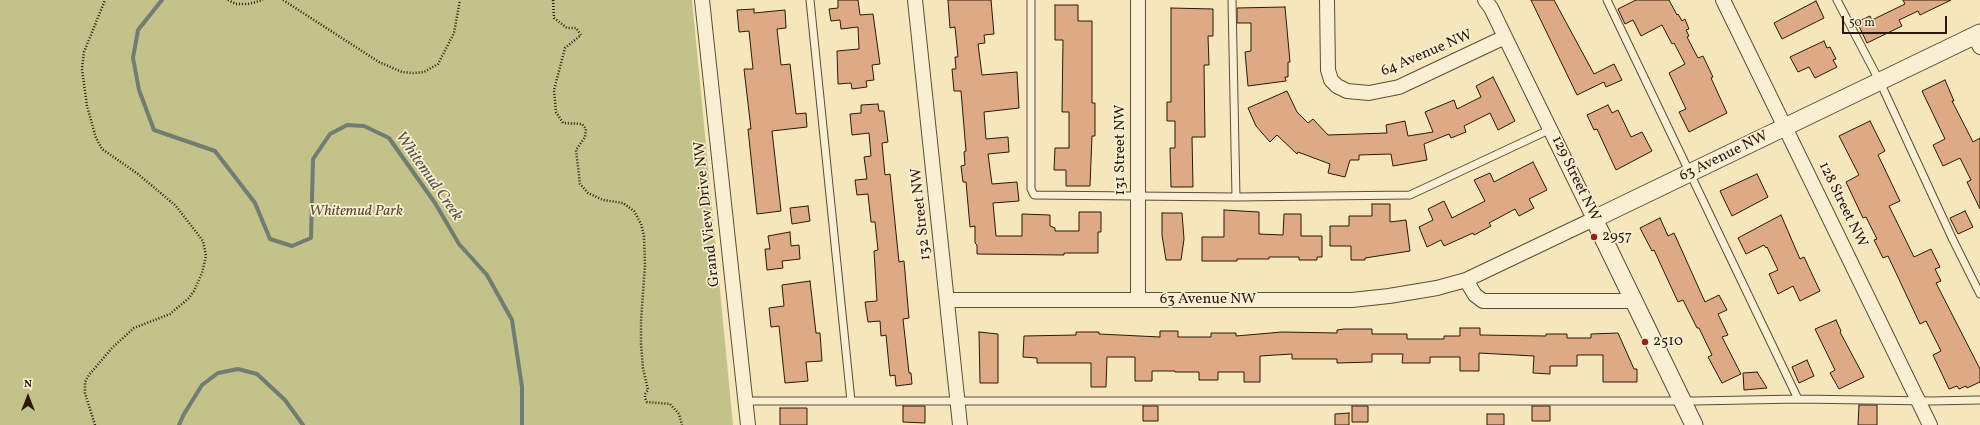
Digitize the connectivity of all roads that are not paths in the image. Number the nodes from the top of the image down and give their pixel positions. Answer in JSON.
{"nodes":[{"id":1,"x":702,"y":0,"type":"edge"},
{"id":2,"x":810,"y":0,"type":"edge"},
{"id":3,"x":915,"y":0,"type":"edge"},
{"id":4,"x":1031,"y":0,"type":"edge"},
{"id":5,"x":1138,"y":0,"type":"edge"},
{"id":6,"x":1232,"y":0,"type":"edge"},
{"id":7,"x":1327,"y":0,"type":"edge"},
{"id":8,"x":1485,"y":0,"type":"edge"},
{"id":9,"x":1607,"y":0,"type":"edge"},
{"id":10,"x":1723,"y":0,"type":"edge"},
{"id":11,"x":1837,"y":0,"type":"edge"},
{"id":12,"x":1505,"y":37,"type":"junction"},
{"id":13,"x":1978,"y":39,"type":"edge"},
{"id":14,"x":1880,"y":82,"type":"junction"},
{"id":15,"x":1785,"y":128,"type":"junction"},
{"id":16,"x":1551,"y":129,"type":"junction"},
{"id":17,"x":1691,"y":173,"type":"junction"},
{"id":18,"x":1138,"y":196,"type":"junction"},
{"id":19,"x":1236,"y":197,"type":"junction"},
{"id":20,"x":1594,"y":219,"type":"junction"},
{"id":21,"x":1466,"y":280,"type":"junction"},
{"id":22,"x":1980,"y":294,"type":"edge"},
{"id":23,"x":948,"y":300,"type":"junction"},
{"id":24,"x":1138,"y":300,"type":"junction"},
{"id":25,"x":1634,"y":301,"type":"junction"},
{"id":26,"x":1798,"y":399,"type":"junction"},
{"id":27,"x":1980,"y":400,"type":"edge"},
{"id":28,"x":745,"y":401,"type":"junction"},
{"id":29,"x":851,"y":401,"type":"junction"},
{"id":30,"x":958,"y":401,"type":"junction"},
{"id":31,"x":1683,"y":401,"type":"junction"},
{"id":32,"x":1919,"y":401,"type":"junction"},
{"id":33,"x":748,"y":425,"type":"edge"},
{"id":34,"x":960,"y":425,"type":"edge"},
{"id":35,"x":1694,"y":425,"type":"edge"},
{"id":36,"x":1930,"y":425,"type":"edge"}],
"edges":[{"from":1,"to":28,"type":"street","name":"Grand View Drive NW"},
{"from":2,"to":29,"type":"lane"},
{"from":3,"to":23,"type":"street","name":"132 Street NW"},
{"from":4,"to":18,"type":"lane"},
{"from":5,"to":18,"type":"street","name":"131 Street NW"},
{"from":6,"to":19,"type":"lane"},
{"from":7,"to":12,"type":"street","name":"64 Avenue NW"},
{"from":8,"to":12,"type":"street","name":"129 Street NW"},
{"from":9,"to":17,"type":"lane"},
{"from":10,"to":15,"type":"street","name":"128 Street NW"},
{"from":11,"to":14,"type":"lane"},
{"from":12,"to":16,"type":"street","name":"129 Street NW"},
{"from":13,"to":14,"type":"street","name":"63 Avenue NW"},
{"from":14,"to":15,"type":"street","name":"63 Avenue NW"},
{"from":14,"to":22,"type":"lane"},
{"from":15,"to":17,"type":"street","name":"63 Avenue NW"},
{"from":15,"to":32,"type":"street","name":"128 Street NW"},
{"from":16,"to":19,"type":"lane"},
{"from":16,"to":20,"type":"street","name":"129 Street NW"},
{"from":17,"to":20,"type":"street","name":"63 Avenue NW"},
{"from":17,"to":26,"type":"lane"},
{"from":18,"to":19,"type":"lane"},
{"from":18,"to":24,"type":"street","name":"131 Street NW"},
{"from":20,"to":21,"type":"street","name":"63 Avenue NW"},
{"from":20,"to":25,"type":"street","name":"129 Street NW"},
{"from":21,"to":24,"type":"street","name":"63 Avenue NW"},
{"from":21,"to":25,"type":"street"},
{"from":23,"to":24,"type":"street","name":"63 Avenue NW"},
{"from":23,"to":30,"type":"street","name":"132 Street NW"},
{"from":25,"to":31,"type":"street","name":"129 Street NW"},
{"from":26,"to":31,"type":"lane"},
{"from":26,"to":32,"type":"lane"},
{"from":27,"to":32,"type":"lane"},
{"from":28,"to":29,"type":"lane"},
{"from":28,"to":33,"type":"street","name":"Grand View Drive NW"},
{"from":29,"to":30,"type":"lane"},
{"from":30,"to":31,"type":"lane"},
{"from":30,"to":34,"type":"street","name":"132 Street NW"},
{"from":31,"to":35,"type":"street","name":"129 Street NW"},
{"from":32,"to":36,"type":"street","name":"128 Street NW"}]}
